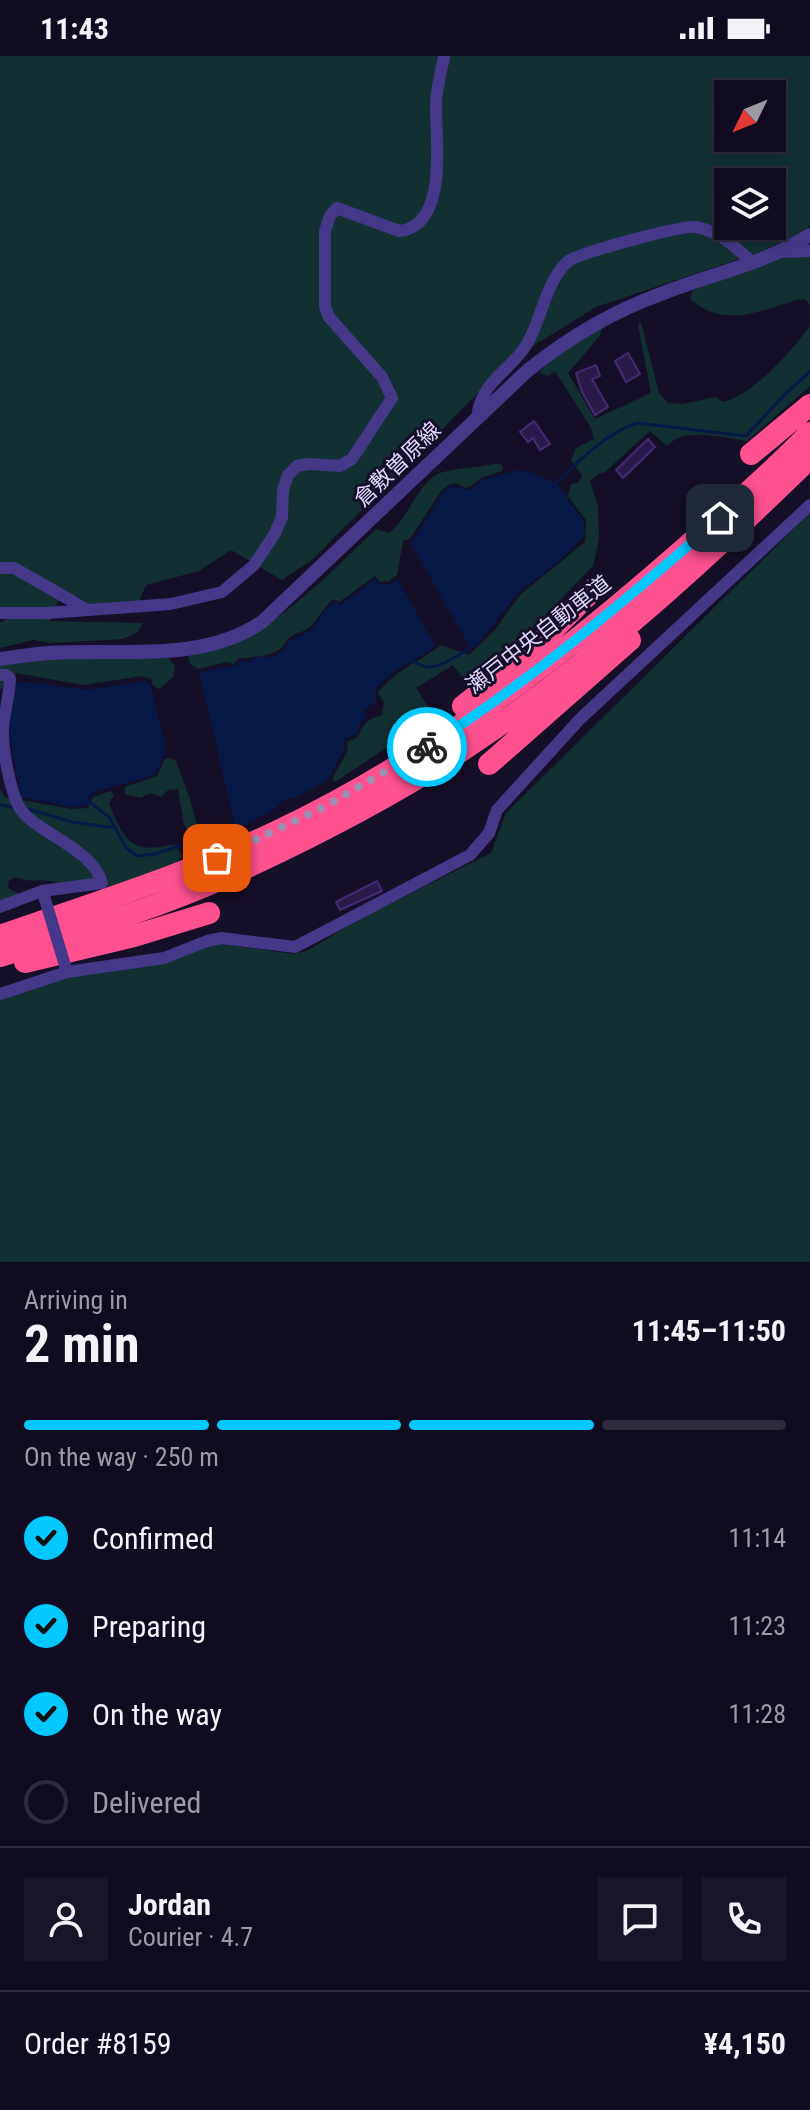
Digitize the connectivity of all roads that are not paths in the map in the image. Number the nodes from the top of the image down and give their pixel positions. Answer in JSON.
{"nodes":[{"id":1,"x":444,"y":58,"type":"dead end"},
{"id":2,"x":810,"y":235,"type":"edge"},
{"id":3,"x":810,"y":251,"type":"edge"},
{"id":4,"x":783,"y":252,"type":"junction"},
{"id":5,"x":752,"y":262,"type":"junction"},
{"id":6,"x":810,"y":405,"type":"edge"},
{"id":7,"x":477,"y":418,"type":"junction"},
{"id":8,"x":810,"y":433,"type":"edge"},
{"id":9,"x":751,"y":454,"type":"dead end"},
{"id":10,"x":810,"y":458,"type":"edge"},
{"id":11,"x":810,"y":505,"type":"edge"},
{"id":12,"x":759,"y":507,"type":"junction"},
{"id":13,"x":0,"y":568,"type":"edge"},
{"id":14,"x":595,"y":588,"type":"dead end"},
{"id":15,"x":87,"y":610,"type":"junction"},
{"id":16,"x":0,"y":613,"type":"edge"},
{"id":17,"x":0,"y":659,"type":"edge"},
{"id":18,"x":0,"y":675,"type":"edge"},
{"id":19,"x":489,"y":764,"type":"dead end"},
{"id":20,"x":326,"y":806,"type":"junction"},
{"id":21,"x":43,"y":894,"type":"junction"},
{"id":22,"x":0,"y":907,"type":"edge"},
{"id":23,"x":209,"y":913,"type":"dead end"},
{"id":24,"x":0,"y":936,"type":"edge"},
{"id":25,"x":0,"y":956,"type":"edge"},
{"id":26,"x":0,"y":969,"type":"edge"},
{"id":27,"x":67,"y":972,"type":"junction"},
{"id":28,"x":0,"y":994,"type":"edge"}],
"edges":[{"from":1,"to":15,"type":"street"},
{"from":2,"to":4,"type":"street","name":"倉敷曽原線"},
{"from":3,"to":4,"type":"street"},
{"from":4,"to":5,"type":"street","name":"倉敷曽原線"},
{"from":5,"to":7,"type":"street","name":"倉敷曽原線"},
{"from":5,"to":7,"type":"street"},
{"from":6,"to":9,"type":"highway"},
{"from":7,"to":17,"type":"street","name":"倉敷曽原線"},
{"from":8,"to":20,"type":"highway","name":"瀬戸中央自動車道"},
{"from":10,"to":12,"type":"highway"},
{"from":11,"to":27,"type":"street"},
{"from":12,"to":19,"type":"highway"},
{"from":12,"to":25,"type":"highway"},
{"from":13,"to":15,"type":"street"},
{"from":14,"to":20,"type":"highway"},
{"from":15,"to":16,"type":"street"},
{"from":18,"to":21,"type":"street"},
{"from":20,"to":24,"type":"highway","name":"瀬戸中央自動車道"},
{"from":21,"to":22,"type":"street"},
{"from":21,"to":27,"type":"street","bridge":true},
{"from":23,"to":26,"type":"highway"},
{"from":27,"to":28,"type":"street"}]}
